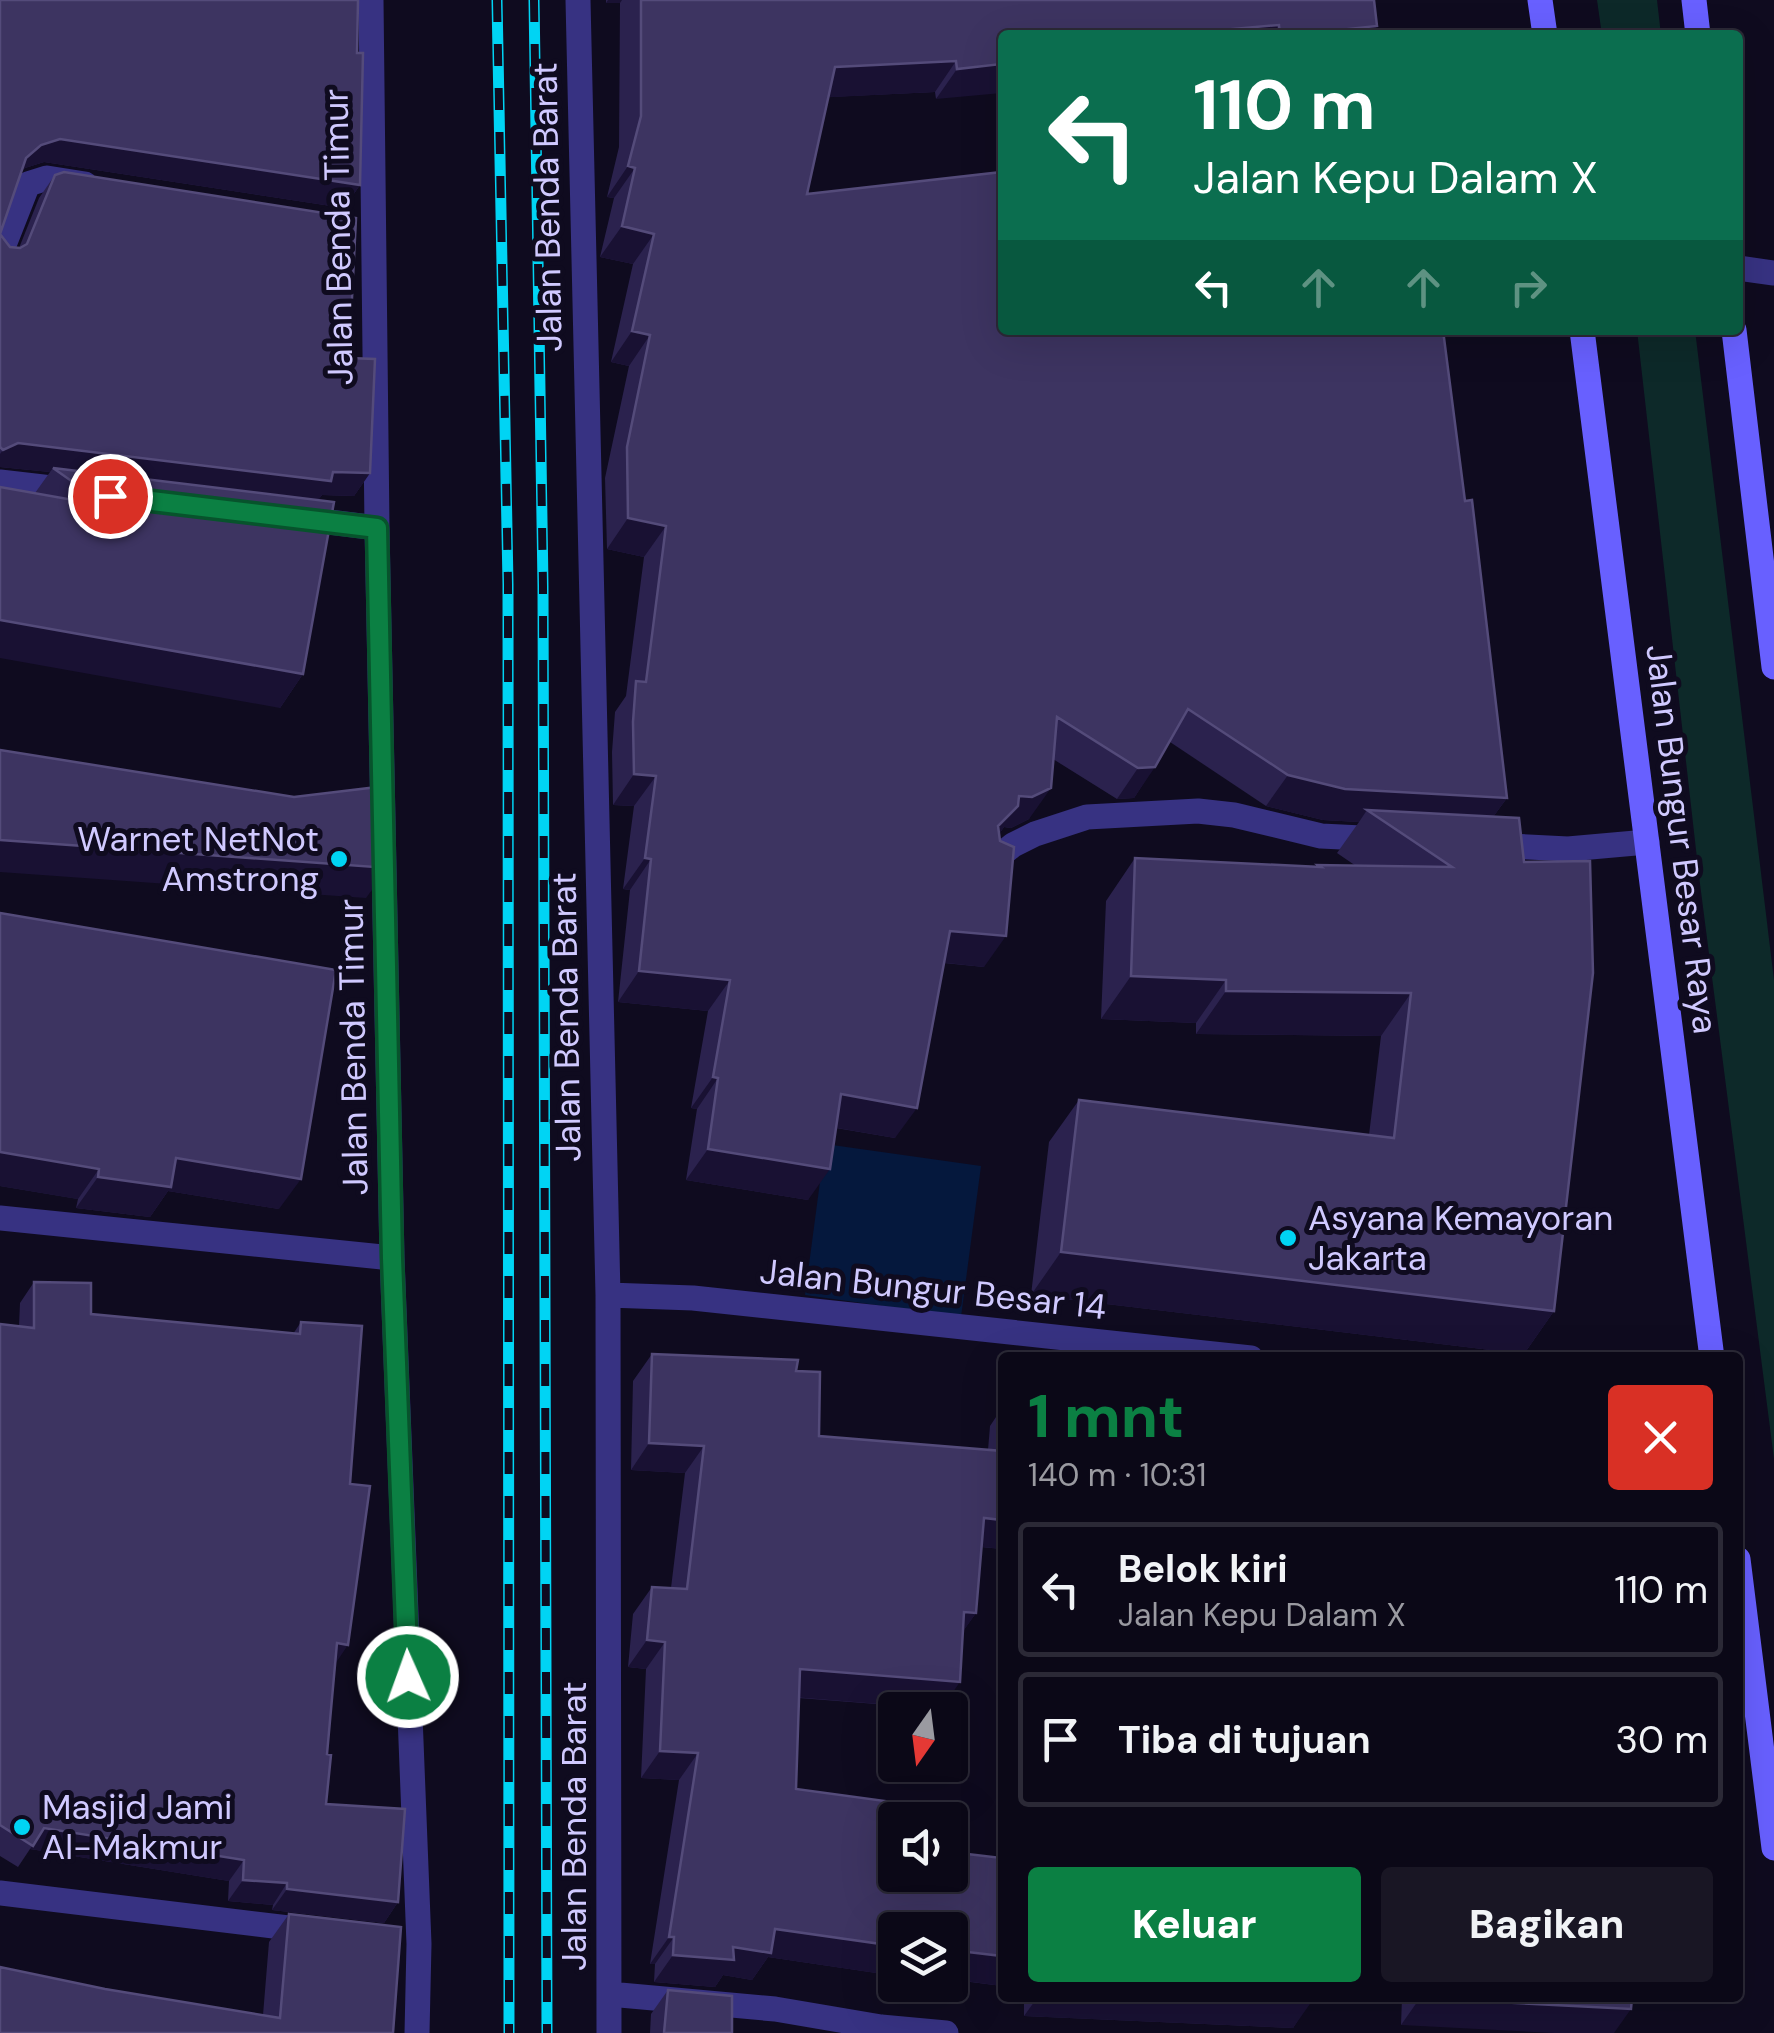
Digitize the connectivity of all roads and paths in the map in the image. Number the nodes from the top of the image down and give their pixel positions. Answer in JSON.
{"nodes":[{"id":1,"x":371,"y":0,"type":"edge"},
{"id":2,"x":578,"y":0,"type":"edge"},
{"id":3,"x":1540,"y":0,"type":"edge"},
{"id":4,"x":1694,"y":0,"type":"edge"},
{"id":5,"x":1544,"y":30,"type":"edge"},
{"id":6,"x":1697,"y":30,"type":"edge"},
{"id":7,"x":102,"y":186,"type":"edge"},
{"id":8,"x":0,"y":255,"type":"edge"},
{"id":9,"x":1743,"y":269,"type":"edge"},
{"id":10,"x":1774,"y":274,"type":"edge"},
{"id":11,"x":1583,"y":335,"type":"edge"},
{"id":12,"x":1735,"y":335,"type":"edge"},
{"id":13,"x":0,"y":482,"type":"edge"},
{"id":14,"x":98,"y":494,"type":"edge"},
{"id":15,"x":273,"y":516,"type":"edge"},
{"id":16,"x":377,"y":528,"type":"junction"},
{"id":17,"x":1774,"y":666,"type":"edge"},
{"id":18,"x":1416,"y":841,"type":"edge"},
{"id":19,"x":1647,"y":842,"type":"junction"},
{"id":20,"x":1473,"y":844,"type":"edge"},
{"id":21,"x":992,"y":862,"type":"edge"},
{"id":22,"x":0,"y":1218,"type":"edge"},
{"id":23,"x":392,"y":1258,"type":"junction"},
{"id":24,"x":608,"y":1295,"type":"junction"},
{"id":25,"x":1194,"y":1352,"type":"edge"},
{"id":26,"x":1711,"y":1352,"type":"edge"},
{"id":27,"x":1743,"y":1599,"type":"edge"},
{"id":28,"x":1774,"y":1848,"type":"edge"},
{"id":29,"x":0,"y":1893,"type":"edge"},
{"id":30,"x":330,"y":1933,"type":"edge"},
{"id":31,"x":610,"y":1994,"type":"junction"},
{"id":32,"x":418,"y":2033,"type":"edge"},
{"id":33,"x":609,"y":2033,"type":"edge"},
{"id":34,"x":946,"y":2033,"type":"edge"}],
"edges":[{"from":1,"to":16,"type":"street","name":"Jalan Benda Timur"},
{"from":2,"to":24,"type":"street","name":"Jalan Benda Barat"},
{"from":3,"to":5,"type":"main road"},
{"from":4,"to":6,"type":"main road"},
{"from":7,"to":8,"type":"street"},
{"from":9,"to":10,"type":"street"},
{"from":11,"to":19,"type":"main road","name":"Jalan Bungur Besar Raya"},
{"from":12,"to":17,"type":"main road"},
{"from":13,"to":14,"type":"street"},
{"from":15,"to":16,"type":"street"},
{"from":16,"to":23,"type":"street","name":"Jalan Benda Timur"},
{"from":18,"to":21,"type":"street"},
{"from":19,"to":20,"type":"street"},
{"from":19,"to":26,"type":"main road","name":"Jalan Bungur Besar Raya"},
{"from":22,"to":23,"type":"street"},
{"from":23,"to":32,"type":"street","name":"Jalan Benda Timur"},
{"from":24,"to":25,"type":"street","name":"Jalan Bungur Besar 14"},
{"from":24,"to":31,"type":"street","name":"Jalan Benda Barat"},
{"from":27,"to":28,"type":"main road"},
{"from":29,"to":30,"type":"street"},
{"from":31,"to":33,"type":"street","name":"Jalan Benda Barat"},
{"from":31,"to":34,"type":"street"}]}
